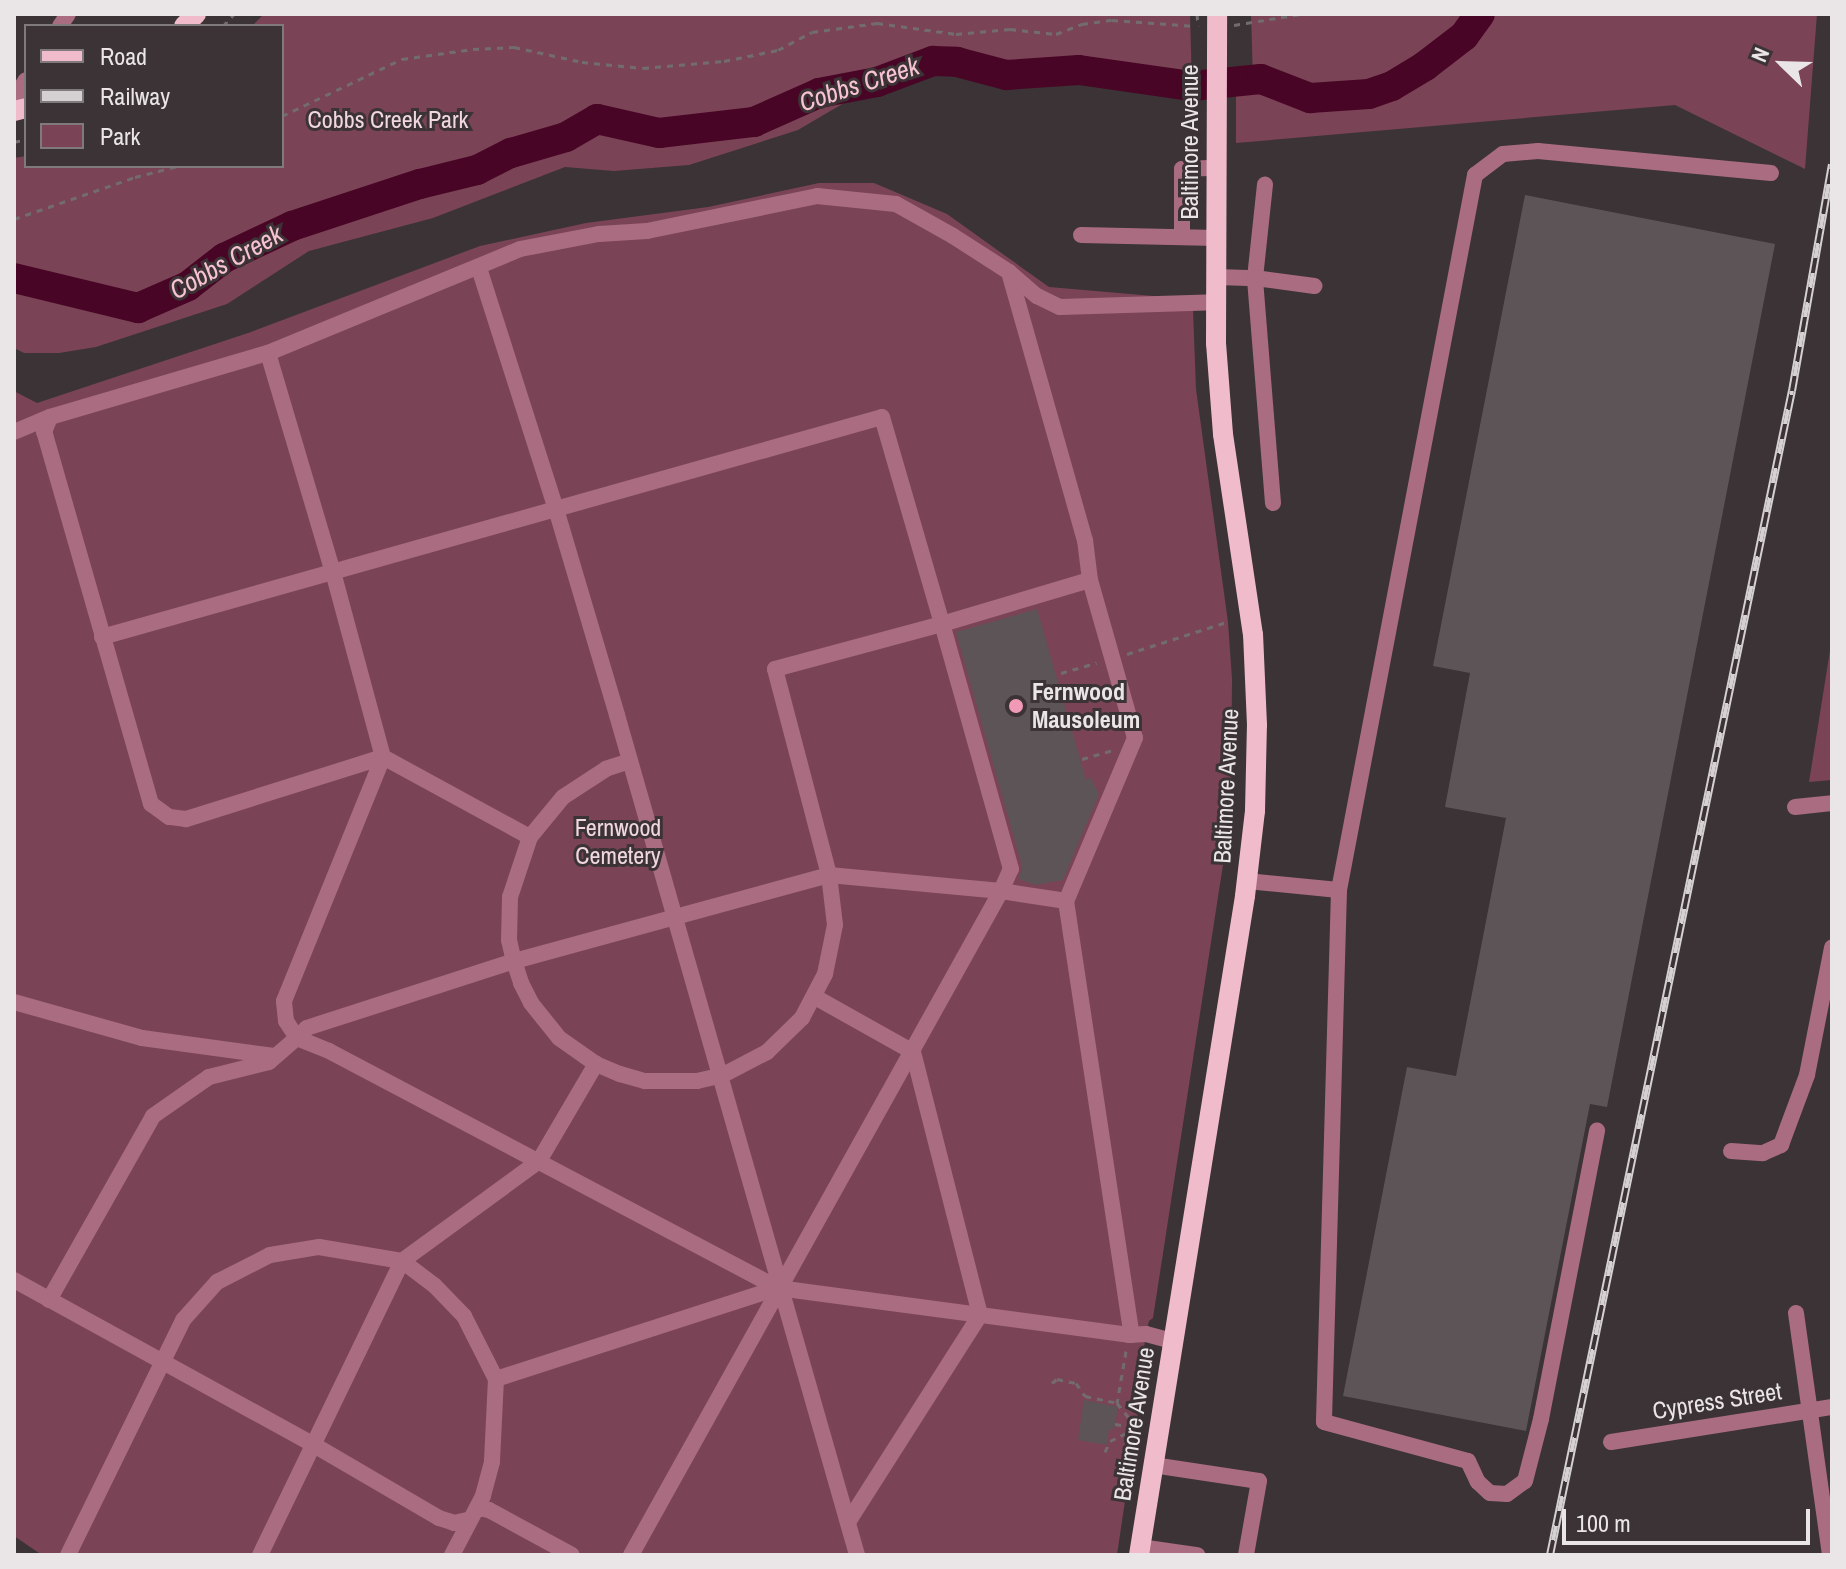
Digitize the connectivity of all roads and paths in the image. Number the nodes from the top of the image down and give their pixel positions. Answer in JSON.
{"nodes":[{"id":1,"x":1217,"y":14,"type":"edge"},
{"id":2,"x":1301,"y":14,"type":"edge"},
{"id":3,"x":1235,"y":25,"type":"dead end"},
{"id":4,"x":1196,"y":26,"type":"dead end"},
{"id":5,"x":284,"y":115,"type":"edge"},
{"id":6,"x":170,"y":168,"type":"edge"},
{"id":7,"x":1216,"y":168,"type":"junction"},
{"id":8,"x":1771,"y":173,"type":"dead end"},
{"id":9,"x":1265,"y":185,"type":"dead end"},
{"id":10,"x":14,"y":219,"type":"edge"},
{"id":11,"x":1081,"y":235,"type":"dead end"},
{"id":12,"x":1182,"y":237,"type":"junction"},
{"id":13,"x":1216,"y":238,"type":"junction"},
{"id":14,"x":479,"y":268,"type":"junction"},
{"id":15,"x":1009,"y":272,"type":"junction"},
{"id":16,"x":1217,"y":277,"type":"junction"},
{"id":17,"x":1255,"y":278,"type":"junction"},
{"id":18,"x":1314,"y":286,"type":"dead end"},
{"id":19,"x":1215,"y":302,"type":"junction"},
{"id":20,"x":268,"y":353,"type":"junction"},
{"id":21,"x":50,"y":417,"type":"junction"},
{"id":22,"x":14,"y":432,"type":"edge"},
{"id":23,"x":1273,"y":503,"type":"dead end"},
{"id":24,"x":556,"y":509,"type":"junction"},
{"id":25,"x":333,"y":572,"type":"junction"},
{"id":26,"x":1090,"y":580,"type":"junction"},
{"id":27,"x":1230,"y":621,"type":"dead end"},
{"id":28,"x":942,"y":624,"type":"junction"},
{"id":29,"x":102,"y":637,"type":"junction"},
{"id":30,"x":1113,"y":658,"type":"junction"},
{"id":31,"x":1061,"y":673,"type":"dead end"},
{"id":32,"x":1132,"y":744,"type":"junction"},
{"id":33,"x":383,"y":757,"type":"junction"},
{"id":34,"x":1082,"y":759,"type":"dead end"},
{"id":35,"x":630,"y":761,"type":"junction"},
{"id":36,"x":1832,"y":803,"type":"edge"},
{"id":37,"x":1795,"y":807,"type":"dead end"},
{"id":38,"x":530,"y":837,"type":"junction"},
{"id":39,"x":829,"y":875,"type":"junction"},
{"id":40,"x":1247,"y":881,"type":"junction"},
{"id":41,"x":1339,"y":890,"type":"junction"},
{"id":42,"x":1001,"y":891,"type":"junction"},
{"id":43,"x":1066,"y":901,"type":"junction"},
{"id":44,"x":676,"y":917,"type":"junction"},
{"id":45,"x":1832,"y":947,"type":"edge"},
{"id":46,"x":514,"y":961,"type":"junction"},
{"id":47,"x":815,"y":997,"type":"junction"},
{"id":48,"x":14,"y":1002,"type":"edge"},
{"id":49,"x":297,"y":1038,"type":"junction"},
{"id":50,"x":913,"y":1052,"type":"junction"},
{"id":51,"x":277,"y":1056,"type":"junction"},
{"id":52,"x":596,"y":1064,"type":"junction"},
{"id":53,"x":723,"y":1075,"type":"junction"},
{"id":54,"x":1597,"y":1130,"type":"dead end"},
{"id":55,"x":1731,"y":1151,"type":"dead end"},
{"id":56,"x":539,"y":1161,"type":"junction"},
{"id":57,"x":402,"y":1261,"type":"junction"},
{"id":58,"x":14,"y":1280,"type":"edge"},
{"id":59,"x":778,"y":1288,"type":"junction"},
{"id":60,"x":49,"y":1300,"type":"junction"},
{"id":61,"x":1796,"y":1313,"type":"dead end"},
{"id":62,"x":980,"y":1315,"type":"junction"},
{"id":63,"x":1130,"y":1335,"type":"junction"},
{"id":64,"x":1173,"y":1341,"type":"junction"},
{"id":65,"x":162,"y":1360,"type":"junction"},
{"id":66,"x":496,"y":1379,"type":"junction"},
{"id":67,"x":1052,"y":1383,"type":"dead end"},
{"id":68,"x":1117,"y":1403,"type":"junction"},
{"id":69,"x":1832,"y":1407,"type":"edge"},
{"id":70,"x":1810,"y":1410,"type":"junction"},
{"id":71,"x":1115,"y":1424,"type":"dead end"},
{"id":72,"x":1137,"y":1428,"type":"junction"},
{"id":73,"x":1611,"y":1442,"type":"dead end"},
{"id":74,"x":314,"y":1445,"type":"junction"},
{"id":75,"x":1105,"y":1452,"type":"dead end"},
{"id":76,"x":1153,"y":1465,"type":"junction"},
{"id":77,"x":474,"y":1514,"type":"junction"},
{"id":78,"x":848,"y":1522,"type":"junction"},
{"id":79,"x":1139,"y":1551,"type":"edge"},
{"id":80,"x":69,"y":1555,"type":"edge"},
{"id":81,"x":260,"y":1555,"type":"edge"},
{"id":82,"x":452,"y":1555,"type":"edge"},
{"id":83,"x":572,"y":1555,"type":"edge"},
{"id":84,"x":631,"y":1555,"type":"edge"},
{"id":85,"x":857,"y":1555,"type":"edge"},
{"id":86,"x":1197,"y":1555,"type":"edge"},
{"id":87,"x":1246,"y":1555,"type":"edge"},
{"id":88,"x":1830,"y":1555,"type":"edge"}],
"edges":[{"from":1,"to":7,"type":"main road","name":"Baltimore Avenue"},
{"from":2,"to":3,"type":"path"},
{"from":4,"to":5,"type":"path"},
{"from":6,"to":10,"type":"path"},
{"from":7,"to":12,"type":"street"},
{"from":7,"to":13,"type":"main road","name":"Baltimore Avenue"},
{"from":8,"to":41,"type":"street"},
{"from":9,"to":17,"type":"street"},
{"from":11,"to":12,"type":"street"},
{"from":12,"to":13,"type":"street"},
{"from":13,"to":16,"type":"main road","name":"Baltimore Avenue"},
{"from":14,"to":15,"type":"street"},
{"from":14,"to":20,"type":"street"},
{"from":14,"to":24,"type":"street"},
{"from":15,"to":19,"type":"street"},
{"from":15,"to":26,"type":"street"},
{"from":16,"to":17,"type":"street"},
{"from":16,"to":19,"type":"main road","name":"Baltimore Avenue"},
{"from":17,"to":18,"type":"street"},
{"from":17,"to":23,"type":"street"},
{"from":19,"to":40,"type":"main road","name":"Baltimore Avenue"},
{"from":20,"to":21,"type":"street"},
{"from":20,"to":25,"type":"street"},
{"from":21,"to":22,"type":"street"},
{"from":21,"to":29,"type":"street"},
{"from":24,"to":25,"type":"street"},
{"from":24,"to":28,"type":"street"},
{"from":24,"to":35,"type":"street"},
{"from":25,"to":29,"type":"street"},
{"from":25,"to":33,"type":"street"},
{"from":26,"to":28,"type":"street"},
{"from":26,"to":30,"type":"street"},
{"from":27,"to":30,"type":"path"},
{"from":28,"to":39,"type":"street"},
{"from":28,"to":42,"type":"street"},
{"from":29,"to":33,"type":"street"},
{"from":30,"to":31,"type":"path"},
{"from":30,"to":32,"type":"street"},
{"from":32,"to":34,"type":"path"},
{"from":32,"to":43,"type":"street"},
{"from":33,"to":38,"type":"street"},
{"from":33,"to":49,"type":"street"},
{"from":35,"to":38,"type":"street"},
{"from":35,"to":44,"type":"street"},
{"from":36,"to":37,"type":"street"},
{"from":38,"to":46,"type":"street"},
{"from":39,"to":42,"type":"street"},
{"from":39,"to":44,"type":"street"},
{"from":39,"to":47,"type":"street"},
{"from":40,"to":41,"type":"street"},
{"from":40,"to":64,"type":"main road","name":"Baltimore Avenue"},
{"from":41,"to":54,"type":"street"},
{"from":42,"to":43,"type":"street"},
{"from":42,"to":50,"type":"street"},
{"from":43,"to":63,"type":"street"},
{"from":44,"to":46,"type":"street"},
{"from":44,"to":53,"type":"street"},
{"from":45,"to":55,"type":"street"},
{"from":46,"to":49,"type":"street"},
{"from":46,"to":52,"type":"street"},
{"from":47,"to":50,"type":"street"},
{"from":47,"to":53,"type":"street"},
{"from":48,"to":51,"type":"street"},
{"from":49,"to":51,"type":"street"},
{"from":49,"to":56,"type":"street"},
{"from":50,"to":59,"type":"street"},
{"from":50,"to":62,"type":"street"},
{"from":51,"to":60,"type":"street"},
{"from":52,"to":53,"type":"street"},
{"from":52,"to":56,"type":"street"},
{"from":53,"to":59,"type":"street"},
{"from":56,"to":57,"type":"street"},
{"from":56,"to":59,"type":"street"},
{"from":57,"to":65,"type":"street"},
{"from":57,"to":66,"type":"street"},
{"from":57,"to":74,"type":"street"},
{"from":58,"to":60,"type":"street"},
{"from":59,"to":62,"type":"street"},
{"from":59,"to":66,"type":"street"},
{"from":59,"to":78,"type":"street"},
{"from":59,"to":84,"type":"street"},
{"from":60,"to":65,"type":"street"},
{"from":61,"to":70,"type":"street"},
{"from":62,"to":63,"type":"street"},
{"from":62,"to":78,"type":"street"},
{"from":63,"to":64,"type":"street"},
{"from":63,"to":68,"type":"path"},
{"from":64,"to":76,"type":"main road","name":"Baltimore Avenue"},
{"from":65,"to":74,"type":"street"},
{"from":65,"to":80,"type":"street"},
{"from":66,"to":77,"type":"street"},
{"from":67,"to":68,"type":"path"},
{"from":68,"to":72,"type":"path"},
{"from":69,"to":70,"type":"street","name":"Cypress Street"},
{"from":70,"to":73,"type":"street","name":"Cypress Street"},
{"from":70,"to":88,"type":"street"},
{"from":71,"to":72,"type":"path"},
{"from":72,"to":75,"type":"path"},
{"from":74,"to":77,"type":"street"},
{"from":74,"to":81,"type":"street"},
{"from":76,"to":79,"type":"main road","name":"Baltimore Avenue"},
{"from":76,"to":87,"type":"street"},
{"from":77,"to":82,"type":"street"},
{"from":77,"to":83,"type":"street"},
{"from":78,"to":85,"type":"street"},
{"from":79,"to":86,"type":"street"}]}
